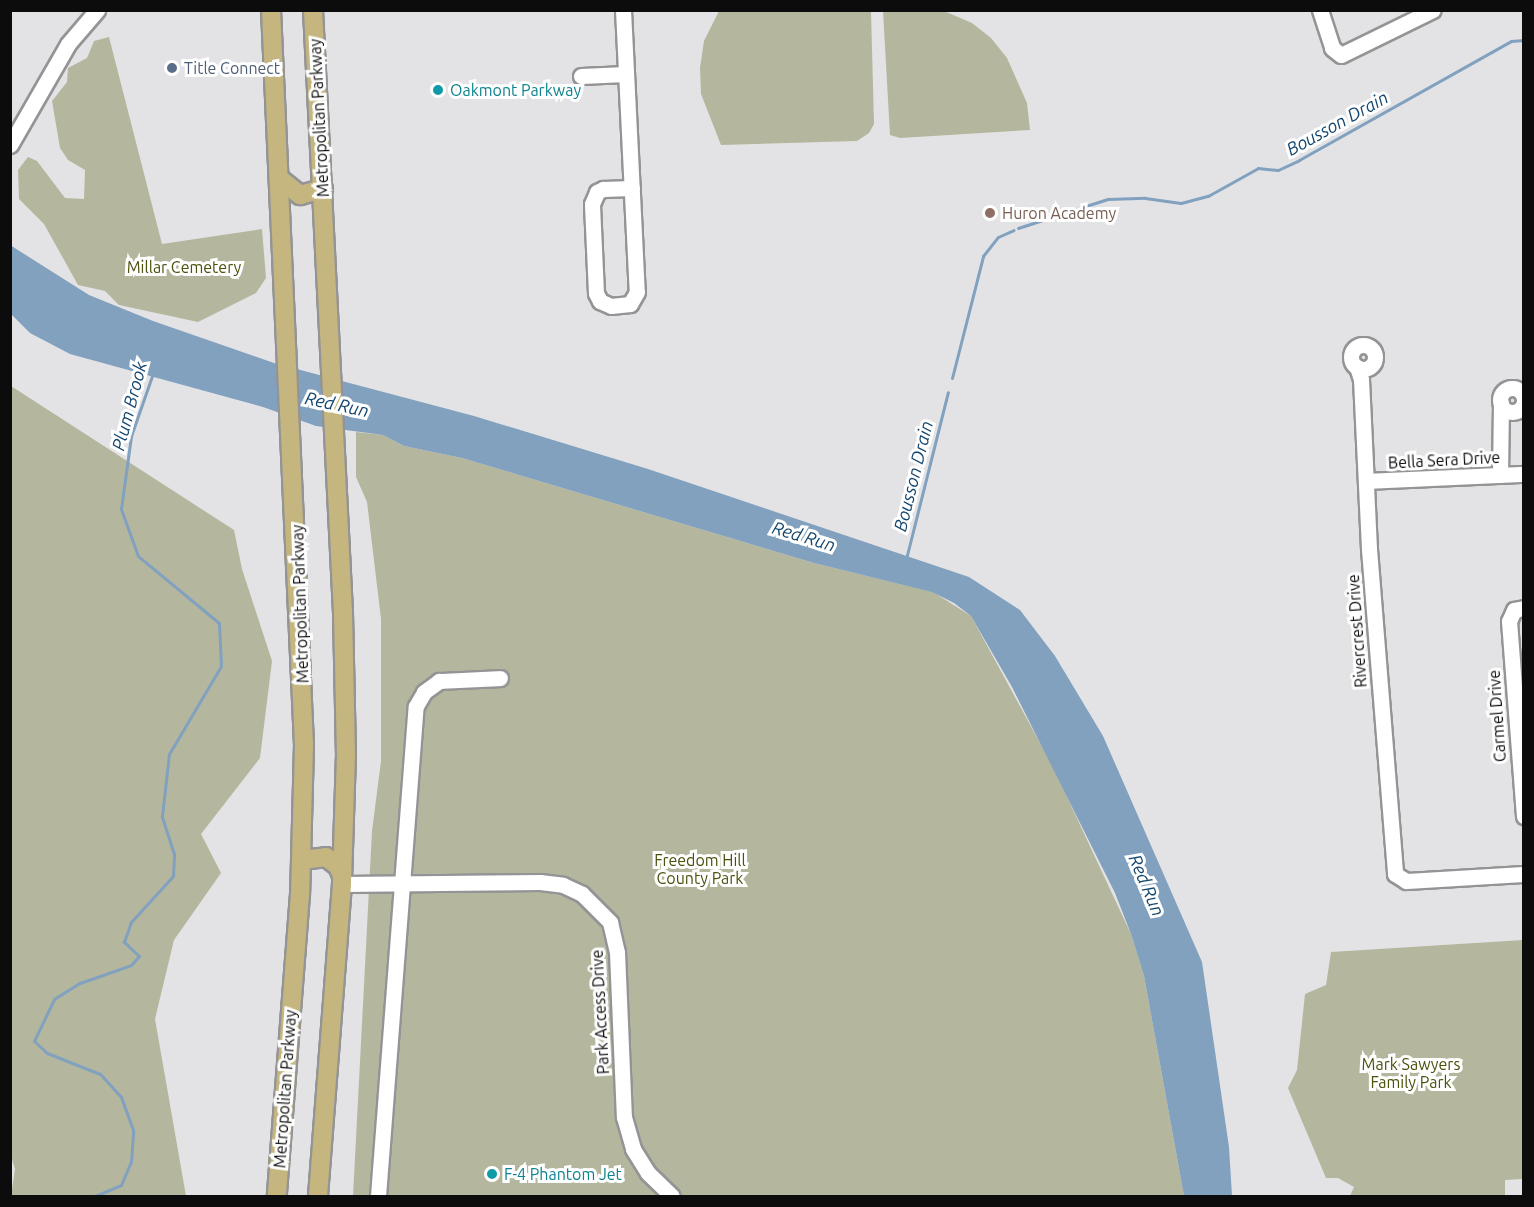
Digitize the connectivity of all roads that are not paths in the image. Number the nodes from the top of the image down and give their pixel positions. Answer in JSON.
{"nodes":[{"id":1,"x":97,"y":10,"type":"edge"},
{"id":2,"x":271,"y":10,"type":"edge"},
{"id":3,"x":313,"y":10,"type":"edge"},
{"id":4,"x":623,"y":10,"type":"edge"},
{"id":5,"x":1320,"y":10,"type":"edge"},
{"id":6,"x":1433,"y":10,"type":"edge"},
{"id":7,"x":626,"y":74,"type":"junction"},
{"id":8,"x":581,"y":76,"type":"dead end"},
{"id":9,"x":10,"y":146,"type":"edge"},
{"id":10,"x":280,"y":179,"type":"junction"},
{"id":11,"x":632,"y":188,"type":"junction"},
{"id":12,"x":323,"y":189,"type":"junction"},
{"id":13,"x":1362,"y":371,"type":"dead end"},
{"id":14,"x":1504,"y":411,"type":"dead end"},
{"id":15,"x":1524,"y":474,"type":"edge"},
{"id":16,"x":1500,"y":475,"type":"junction"},
{"id":17,"x":1366,"y":482,"type":"junction"},
{"id":18,"x":1517,"y":610,"type":"edge"},
{"id":19,"x":500,"y":678,"type":"dead end"},
{"id":20,"x":1520,"y":741,"type":"edge"},
{"id":21,"x":1524,"y":816,"type":"edge"},
{"id":22,"x":302,"y":860,"type":"junction"},
{"id":23,"x":1524,"y":874,"type":"edge"},
{"id":24,"x":342,"y":880,"type":"junction"},
{"id":25,"x":405,"y":885,"type":"junction"},
{"id":26,"x":277,"y":1197,"type":"edge"},
{"id":27,"x":318,"y":1197,"type":"edge"},
{"id":28,"x":378,"y":1197,"type":"edge"},
{"id":29,"x":672,"y":1197,"type":"edge"}],
"edges":[{"from":1,"to":9,"type":"street"},
{"from":2,"to":10,"type":"main road","name":"Metropolitan Parkway"},
{"from":3,"to":12,"type":"main road","name":"Metropolitan Parkway"},
{"from":4,"to":7,"type":"street"},
{"from":5,"to":6,"type":"street"},
{"from":7,"to":8,"type":"street"},
{"from":7,"to":11,"type":"street"},
{"from":10,"to":12,"type":"main road"},
{"from":10,"to":22,"type":"main road","name":"Metropolitan Parkway"},
{"from":11,"to":11,"type":"street"},
{"from":12,"to":24,"type":"main road","name":"Metropolitan Parkway"},
{"from":13,"to":17,"type":"street","name":"Rivercrest Drive"},
{"from":14,"to":16,"type":"street"},
{"from":15,"to":16,"type":"street","name":"Bella Sera Drive"},
{"from":16,"to":17,"type":"street","name":"Bella Sera Drive"},
{"from":17,"to":23,"type":"street","name":"Rivercrest Drive"},
{"from":18,"to":20,"type":"street","name":"Carmel Drive"},
{"from":19,"to":25,"type":"street"},
{"from":20,"to":21,"type":"street","name":"Carmel Drive"},
{"from":22,"to":24,"type":"main road"},
{"from":22,"to":26,"type":"main road","name":"Metropolitan Parkway"},
{"from":24,"to":25,"type":"street","name":"Park Access Drive"},
{"from":24,"to":27,"type":"main road","name":"Metropolitan Parkway"},
{"from":25,"to":28,"type":"street"},
{"from":25,"to":29,"type":"street","name":"Park Access Drive"}]}
